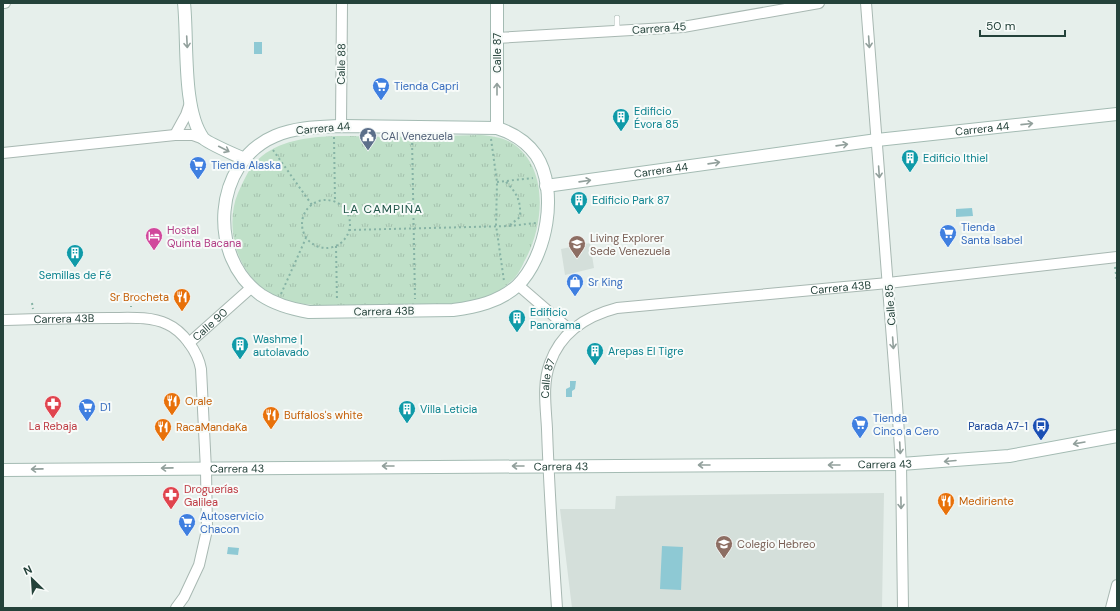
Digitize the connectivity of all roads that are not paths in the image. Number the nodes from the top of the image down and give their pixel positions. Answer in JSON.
{"nodes":[{"id":1,"x":184,"y":3,"type":"edge"},
{"id":2,"x":342,"y":3,"type":"edge"},
{"id":3,"x":498,"y":3,"type":"edge"},
{"id":4,"x":819,"y":3,"type":"edge"},
{"id":5,"x":866,"y":3,"type":"edge"},
{"id":6,"x":617,"y":18,"type":"dead end"},
{"id":7,"x":617,"y":31,"type":"junction"},
{"id":8,"x":497,"y":38,"type":"junction"},
{"id":9,"x":190,"y":103,"type":"junction"},
{"id":10,"x":1117,"y":114,"type":"edge"},
{"id":11,"x":337,"y":126,"type":"junction"},
{"id":12,"x":493,"y":127,"type":"junction"},
{"id":13,"x":175,"y":135,"type":"junction"},
{"id":14,"x":204,"y":139,"type":"junction"},
{"id":15,"x":877,"y":140,"type":"junction"},
{"id":16,"x":3,"y":153,"type":"edge"},
{"id":17,"x":244,"y":159,"type":"junction"},
{"id":18,"x":545,"y":182,"type":"junction"},
{"id":19,"x":1115,"y":257,"type":"edge"},
{"id":20,"x":888,"y":283,"type":"junction"},
{"id":21,"x":252,"y":287,"type":"junction"},
{"id":22,"x":514,"y":288,"type":"junction"},
{"id":23,"x":3,"y":320,"type":"edge"},
{"id":24,"x":570,"y":330,"type":"junction"},
{"id":25,"x":189,"y":344,"type":"junction"},
{"id":26,"x":1117,"y":436,"type":"edge"},
{"id":27,"x":901,"y":464,"type":"junction"},
{"id":28,"x":548,"y":465,"type":"junction"},
{"id":29,"x":206,"y":467,"type":"junction"},
{"id":30,"x":3,"y":470,"type":"edge"},
{"id":31,"x":1117,"y":585,"type":"edge"},
{"id":32,"x":176,"y":608,"type":"edge"},
{"id":33,"x":557,"y":608,"type":"edge"},
{"id":34,"x":903,"y":608,"type":"edge"},
{"id":35,"x":1110,"y":608,"type":"edge"}],
"edges":[{"from":1,"to":9,"type":"street","one_way":true},
{"from":2,"to":11,"type":"street","name":"Calle 88"},
{"from":3,"to":8,"type":"street","name":"Calle 87"},
{"from":4,"to":7,"type":"street","name":"Carrera 45"},
{"from":5,"to":15,"type":"street","name":"Calle 85","one_way":true},
{"from":6,"to":7,"type":"lane"},
{"from":7,"to":8,"type":"street","name":"Carrera 45"},
{"from":12,"to":8,"type":"street","name":"Calle 87","one_way":true},
{"from":9,"to":13,"type":"street"},
{"from":9,"to":14,"type":"street"},
{"from":15,"to":10,"type":"street","name":"Carrera 44","one_way":true},
{"from":11,"to":12,"type":"street","name":"Carrera 44"},
{"from":11,"to":17,"type":"street","name":"Carrera 44"},
{"from":12,"to":18,"type":"street","name":"Carrera 44"},
{"from":13,"to":14,"type":"street"},
{"from":13,"to":16,"type":"street"},
{"from":14,"to":17,"type":"street","one_way":true},
{"from":18,"to":15,"type":"street","name":"Carrera 44","one_way":true},
{"from":15,"to":20,"type":"street","name":"Calle 85","one_way":true},
{"from":17,"to":21,"type":"street"},
{"from":18,"to":22,"type":"street"},
{"from":19,"to":20,"type":"street","name":"Carrera 43B"},
{"from":20,"to":24,"type":"street","name":"Carrera 43B"},
{"from":20,"to":27,"type":"street","name":"Calle 85","one_way":true},
{"from":21,"to":22,"type":"street","name":"Carrera 43B"},
{"from":21,"to":25,"type":"street","name":"Calle 90"},
{"from":22,"to":24,"type":"street"},
{"from":23,"to":25,"type":"street","name":"Carrera 43B"},
{"from":24,"to":28,"type":"street","name":"Calle 87"},
{"from":25,"to":29,"type":"street","name":"Calle 90"},
{"from":26,"to":27,"type":"street","name":"Carrera 43","one_way":true},
{"from":27,"to":28,"type":"street","name":"Carrera 43","one_way":true},
{"from":27,"to":34,"type":"street","name":"Calle 85","one_way":true},
{"from":28,"to":29,"type":"street","name":"Carrera 43","one_way":true},
{"from":28,"to":33,"type":"street","name":"Calle 87"},
{"from":29,"to":30,"type":"street","name":"Carrera 43","one_way":true},
{"from":29,"to":32,"type":"street","name":"Calle 90"},
{"from":31,"to":35,"type":"street"}]}
